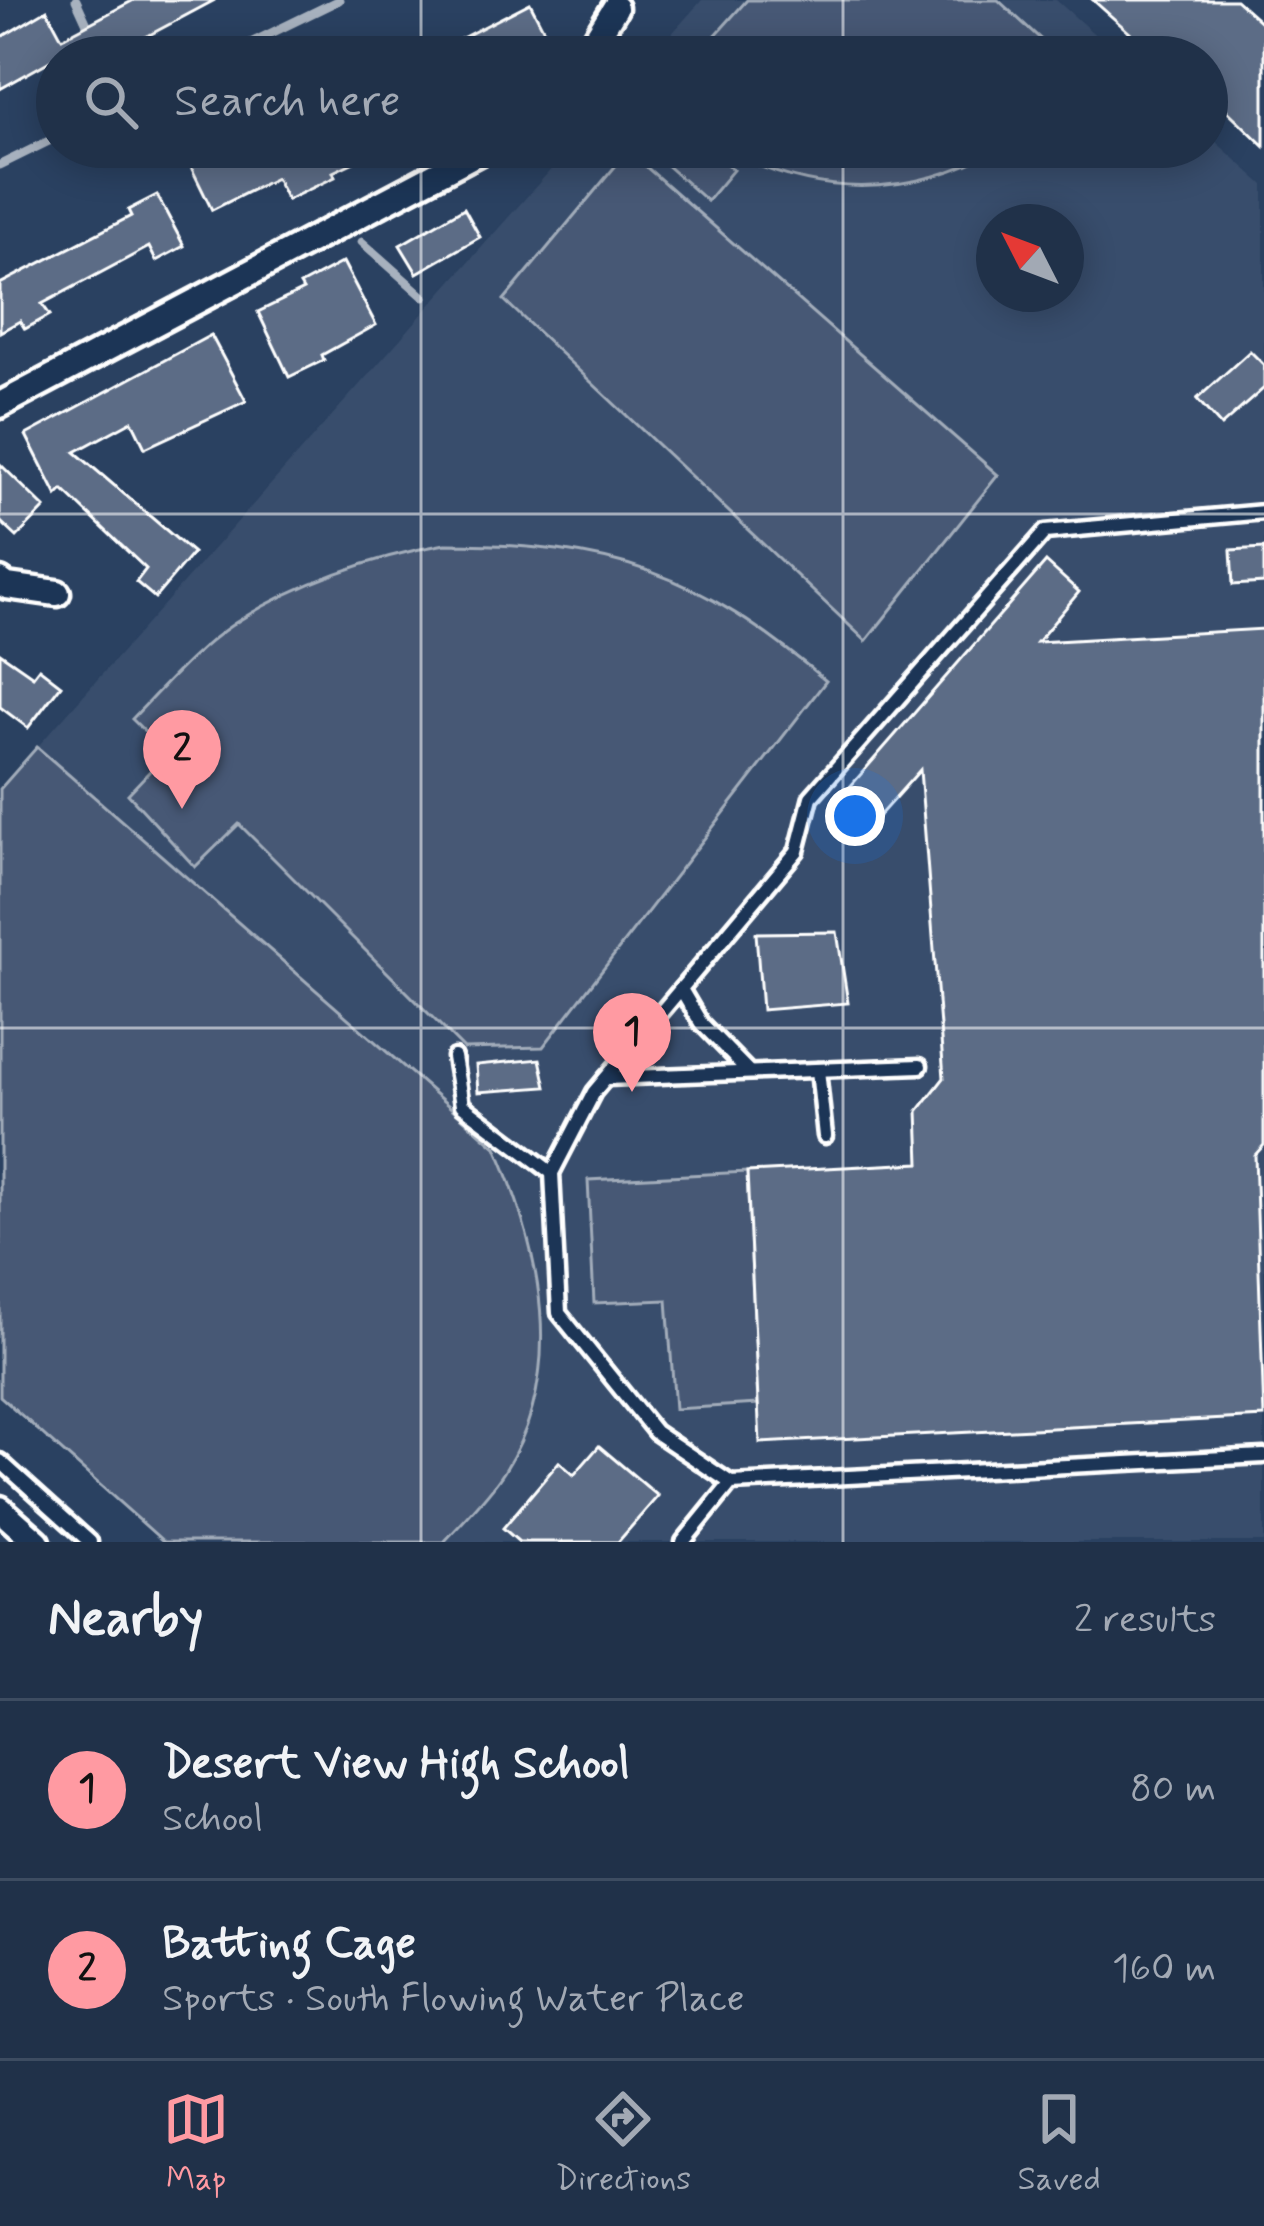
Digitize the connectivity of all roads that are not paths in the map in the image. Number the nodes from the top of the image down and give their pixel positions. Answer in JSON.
{"nodes":[{"id":1,"x":615,"y":8,"type":"dead end"},
{"id":2,"x":598,"y":36,"type":"edge"},
{"id":3,"x":448,"y":168,"type":"edge"},
{"id":4,"x":0,"y":405,"type":"edge"},
{"id":5,"x":1264,"y":512,"type":"edge"},
{"id":6,"x":0,"y":581,"type":"edge"},
{"id":7,"x":57,"y":593,"type":"dead end"},
{"id":8,"x":681,"y":989,"type":"junction"},
{"id":9,"x":454,"y":1057,"type":"dead end"},
{"id":10,"x":920,"y":1066,"type":"dead end"},
{"id":11,"x":818,"y":1070,"type":"junction"},
{"id":12,"x":748,"y":1072,"type":"junction"},
{"id":13,"x":606,"y":1078,"type":"junction"},
{"id":14,"x":825,"y":1136,"type":"dead end"},
{"id":15,"x":551,"y":1173,"type":"junction"},
{"id":16,"x":1264,"y":1456,"type":"edge"},
{"id":17,"x":0,"y":1461,"type":"edge"},
{"id":18,"x":731,"y":1483,"type":"junction"},
{"id":19,"x":0,"y":1509,"type":"edge"},
{"id":20,"x":37,"y":1542,"type":"edge"},
{"id":21,"x":90,"y":1542,"type":"edge"},
{"id":22,"x":683,"y":1542,"type":"edge"}],
"edges":[{"from":1,"to":2,"type":"street"},
{"from":3,"to":4,"type":"street"},
{"from":5,"to":8,"type":"lane"},
{"from":6,"to":7,"type":"street"},
{"from":8,"to":12,"type":"lane"},
{"from":8,"to":13,"type":"lane"},
{"from":9,"to":15,"type":"lane"},
{"from":10,"to":11,"type":"lane"},
{"from":11,"to":12,"type":"lane"},
{"from":11,"to":14,"type":"lane"},
{"from":12,"to":13,"type":"lane"},
{"from":13,"to":15,"type":"lane"},
{"from":15,"to":18,"type":"lane"},
{"from":16,"to":18,"type":"lane"},
{"from":17,"to":21,"type":"lane"},
{"from":18,"to":22,"type":"lane"},
{"from":19,"to":20,"type":"street"}]}
